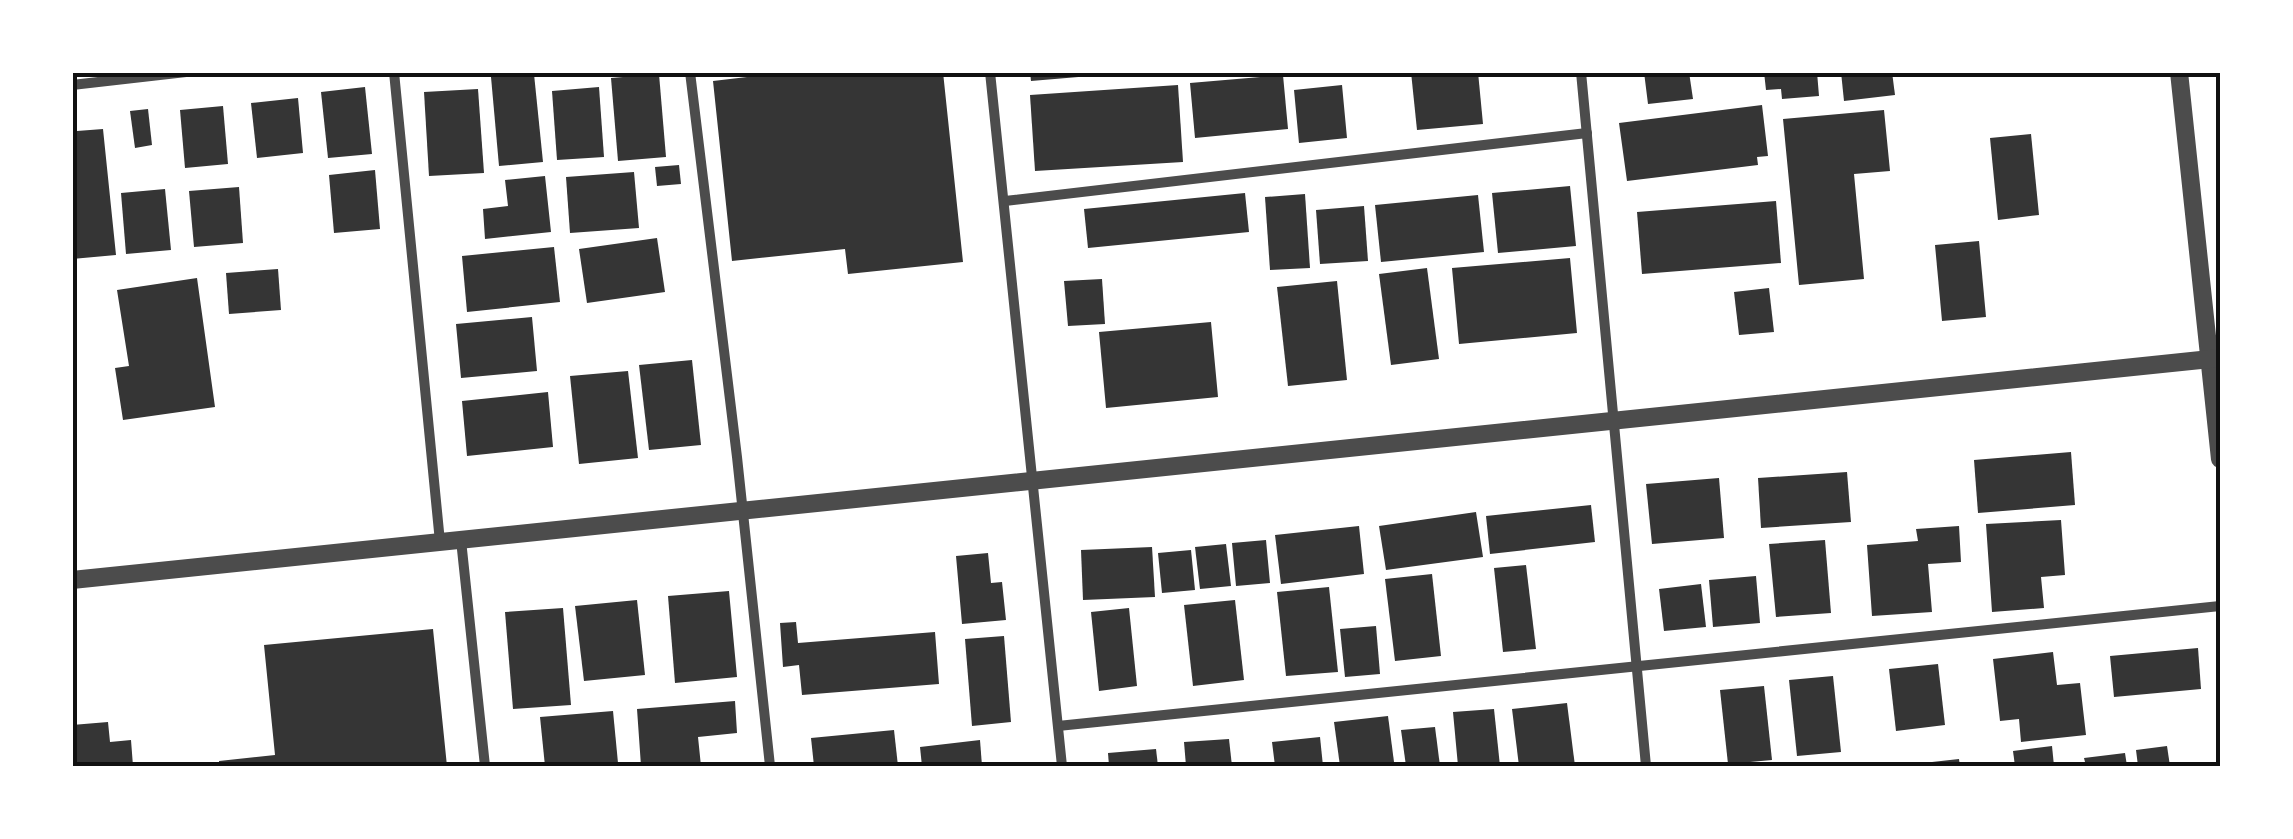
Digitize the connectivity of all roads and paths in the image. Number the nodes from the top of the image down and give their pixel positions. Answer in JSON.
{"nodes":[{"id":1,"x":186,"y":72,"type":"edge"},
{"id":2,"x":394,"y":72,"type":"edge"},
{"id":3,"x":690,"y":72,"type":"edge"},
{"id":4,"x":990,"y":72,"type":"edge"},
{"id":5,"x":1581,"y":72,"type":"edge"},
{"id":6,"x":2179,"y":72,"type":"edge"},
{"id":7,"x":72,"y":85,"type":"edge"},
{"id":8,"x":1587,"y":133,"type":"junction"},
{"id":9,"x":1005,"y":201,"type":"junction"},
{"id":10,"x":2215,"y":358,"type":"edge"},
{"id":11,"x":1614,"y":420,"type":"junction"},
{"id":12,"x":2220,"y":459,"type":"edge"},
{"id":13,"x":1031,"y":481,"type":"junction"},
{"id":14,"x":743,"y":510,"type":"junction"},
{"id":15,"x":461,"y":540,"type":"junction"},
{"id":16,"x":440,"y":542,"type":"junction"},
{"id":17,"x":72,"y":580,"type":"edge"},
{"id":18,"x":2220,"y":606,"type":"edge"},
{"id":19,"x":1636,"y":665,"type":"junction"},
{"id":20,"x":1058,"y":726,"type":"junction"},
{"id":21,"x":485,"y":766,"type":"edge"},
{"id":22,"x":770,"y":766,"type":"edge"},
{"id":23,"x":1062,"y":766,"type":"edge"},
{"id":24,"x":1646,"y":766,"type":"edge"}],
"edges":[{"from":1,"to":7,"type":"street"},
{"from":2,"to":16,"type":"street"},
{"from":3,"to":14,"type":"street"},
{"from":4,"to":9,"type":"street"},
{"from":5,"to":8,"type":"street"},
{"from":6,"to":10,"type":"street"},
{"from":8,"to":9,"type":"street"},
{"from":8,"to":11,"type":"street"},
{"from":9,"to":13,"type":"street"},
{"from":10,"to":11,"type":"street"},
{"from":10,"to":12,"type":"street"},
{"from":11,"to":13,"type":"street"},
{"from":11,"to":19,"type":"street"},
{"from":13,"to":14,"type":"street"},
{"from":13,"to":20,"type":"street"},
{"from":14,"to":15,"type":"street"},
{"from":14,"to":22,"type":"street"},
{"from":15,"to":16,"type":"street"},
{"from":15,"to":21,"type":"street"},
{"from":16,"to":17,"type":"street"},
{"from":18,"to":19,"type":"street"},
{"from":19,"to":20,"type":"street"},
{"from":19,"to":24,"type":"street"},
{"from":20,"to":23,"type":"street"}]}
